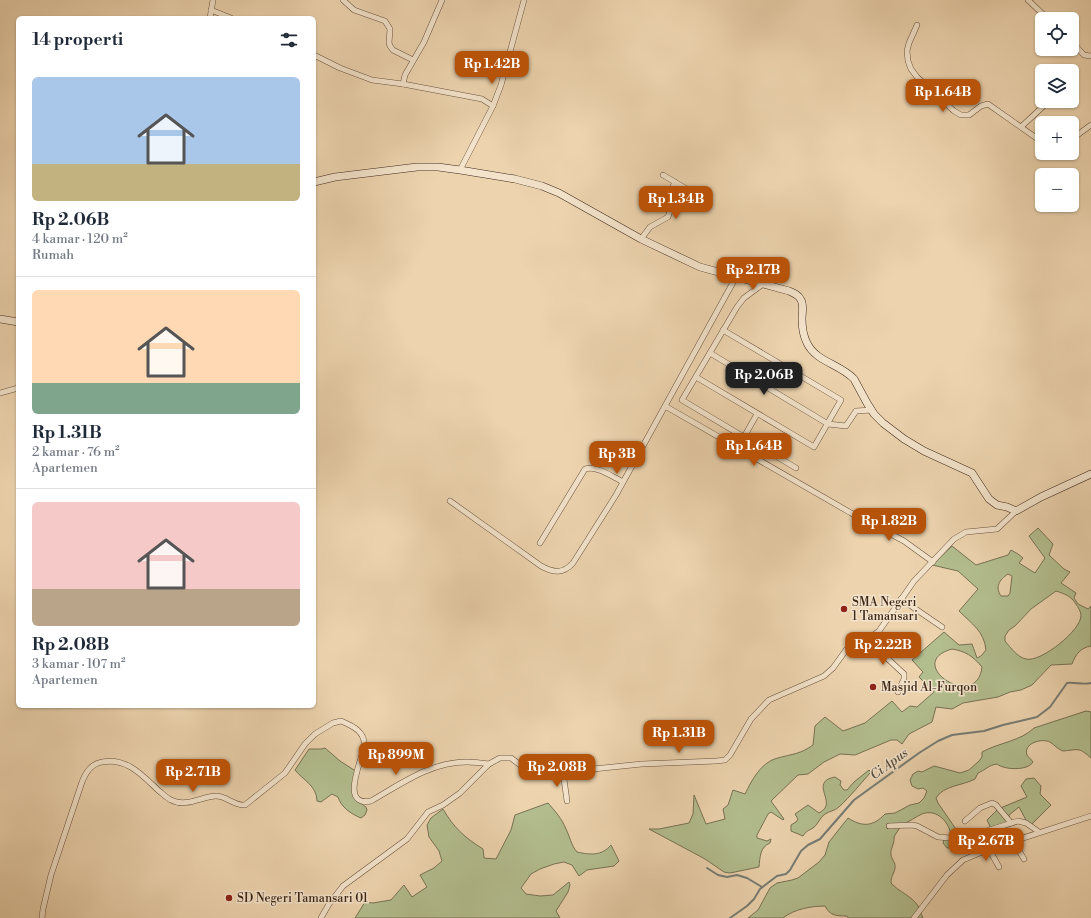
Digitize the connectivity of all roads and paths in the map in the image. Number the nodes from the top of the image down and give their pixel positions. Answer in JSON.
{"nodes":[{"id":1,"x":213,"y":0,"type":"edge"},
{"id":2,"x":343,"y":0,"type":"edge"},
{"id":3,"x":442,"y":0,"type":"edge"},
{"id":4,"x":524,"y":0,"type":"edge"},
{"id":5,"x":1028,"y":0,"type":"edge"},
{"id":6,"x":211,"y":10,"type":"junction"},
{"id":7,"x":1041,"y":12,"type":"edge"},
{"id":8,"x":210,"y":16,"type":"edge"},
{"id":9,"x":226,"y":16,"type":"edge"},
{"id":10,"x":917,"y":25,"type":"dead end"},
{"id":11,"x":1079,"y":49,"type":"edge"},
{"id":12,"x":316,"y":55,"type":"edge"},
{"id":13,"x":1091,"y":56,"type":"edge"},
{"id":14,"x":413,"y":60,"type":"junction"},
{"id":15,"x":403,"y":84,"type":"junction"},
{"id":16,"x":493,"y":106,"type":"junction"},
{"id":17,"x":1041,"y":108,"type":"edge"},
{"id":18,"x":1091,"y":124,"type":"edge"},
{"id":19,"x":1021,"y":127,"type":"junction"},
{"id":20,"x":1079,"y":133,"type":"edge"},
{"id":21,"x":1035,"y":137,"type":"edge"},
{"id":22,"x":460,"y":170,"type":"junction"},
{"id":23,"x":663,"y":175,"type":"dead end"},
{"id":24,"x":316,"y":182,"type":"edge"},
{"id":25,"x":675,"y":182,"type":"junction"},
{"id":26,"x":690,"y":191,"type":"dead end"},
{"id":27,"x":641,"y":239,"type":"junction"},
{"id":28,"x":736,"y":276,"type":"junction"},
{"id":29,"x":763,"y":284,"type":"junction"},
{"id":30,"x":0,"y":319,"type":"edge"},
{"id":31,"x":16,"y":322,"type":"edge"},
{"id":32,"x":723,"y":330,"type":"junction"},
{"id":33,"x":710,"y":353,"type":"junction"},
{"id":34,"x":696,"y":377,"type":"junction"},
{"id":35,"x":16,"y":389,"type":"edge"},
{"id":36,"x":0,"y":393,"type":"edge"},
{"id":37,"x":665,"y":406,"type":"junction"},
{"id":38,"x":872,"y":410,"type":"junction"},
{"id":39,"x":757,"y":414,"type":"junction"},
{"id":40,"x":828,"y":424,"type":"junction"},
{"id":41,"x":744,"y":436,"type":"junction"},
{"id":42,"x":796,"y":468,"type":"dead end"},
{"id":43,"x":1091,"y":474,"type":"edge"},
{"id":44,"x":623,"y":482,"type":"junction"},
{"id":45,"x":450,"y":501,"type":"dead end"},
{"id":46,"x":1016,"y":511,"type":"junction"},
{"id":47,"x":540,"y":543,"type":"dead end"},
{"id":48,"x":933,"y":562,"type":"junction"},
{"id":49,"x":902,"y":598,"type":"junction"},
{"id":50,"x":942,"y":627,"type":"dead end"},
{"id":51,"x":870,"y":638,"type":"junction"},
{"id":52,"x":898,"y":692,"type":"dead end"},
{"id":53,"x":489,"y":764,"type":"junction"},
{"id":54,"x":563,"y":772,"type":"junction"},
{"id":55,"x":567,"y":801,"type":"dead end"},
{"id":56,"x":1091,"y":816,"type":"edge"},
{"id":57,"x":965,"y":821,"type":"dead end"},
{"id":58,"x":1011,"y":823,"type":"junction"},
{"id":59,"x":889,"y":826,"type":"dead end"},
{"id":60,"x":1039,"y":832,"type":"junction"},
{"id":61,"x":1013,"y":841,"type":"junction"},
{"id":62,"x":989,"y":849,"type":"junction"},
{"id":63,"x":1024,"y":859,"type":"dead end"},
{"id":64,"x":999,"y":867,"type":"dead end"},
{"id":65,"x":42,"y":918,"type":"edge"},
{"id":66,"x":321,"y":918,"type":"edge"},
{"id":67,"x":914,"y":918,"type":"edge"}],
"edges":[{"from":1,"to":6,"type":"street"},
{"from":2,"to":14,"type":"street"},
{"from":3,"to":14,"type":"street"},
{"from":4,"to":16,"type":"street"},
{"from":5,"to":7,"type":"street"},
{"from":6,"to":8,"type":"street"},
{"from":6,"to":9,"type":"street"},
{"from":10,"to":19,"type":"street"},
{"from":11,"to":13,"type":"street"},
{"from":12,"to":15,"type":"street"},
{"from":14,"to":15,"type":"street"},
{"from":15,"to":16,"type":"street"},
{"from":16,"to":22,"type":"street"},
{"from":17,"to":19,"type":"street"},
{"from":18,"to":20,"type":"street"},
{"from":19,"to":21,"type":"street"},
{"from":22,"to":24,"type":"main road"},
{"from":22,"to":27,"type":"main road"},
{"from":23,"to":25,"type":"street"},
{"from":25,"to":26,"type":"street"},
{"from":25,"to":27,"type":"street"},
{"from":27,"to":28,"type":"main road"},
{"from":28,"to":29,"type":"main road"},
{"from":28,"to":37,"type":"street"},
{"from":29,"to":32,"type":"street"},
{"from":29,"to":38,"type":"main road"},
{"from":30,"to":31,"type":"main road"},
{"from":32,"to":33,"type":"street"},
{"from":32,"to":40,"type":"street"},
{"from":33,"to":34,"type":"street"},
{"from":33,"to":40,"type":"street"},
{"from":34,"to":39,"type":"street"},
{"from":34,"to":41,"type":"street"},
{"from":35,"to":36,"type":"street"},
{"from":37,"to":44,"type":"street"},
{"from":37,"to":48,"type":"street"},
{"from":38,"to":40,"type":"street"},
{"from":38,"to":46,"type":"main road"},
{"from":39,"to":40,"type":"street"},
{"from":39,"to":41,"type":"street"},
{"from":41,"to":42,"type":"street"},
{"from":43,"to":46,"type":"main road"},
{"from":44,"to":45,"type":"street"},
{"from":44,"to":47,"type":"street"},
{"from":46,"to":48,"type":"street"},
{"from":48,"to":49,"type":"street"},
{"from":49,"to":50,"type":"street"},
{"from":49,"to":51,"type":"street"},
{"from":51,"to":52,"type":"street"},
{"from":51,"to":54,"type":"street"},
{"from":53,"to":54,"type":"street"},
{"from":53,"to":65,"type":"street"},
{"from":53,"to":66,"type":"street"},
{"from":54,"to":55,"type":"street"},
{"from":56,"to":60,"type":"street"},
{"from":57,"to":58,"type":"street"},
{"from":58,"to":59,"type":"street"},
{"from":58,"to":60,"type":"street"},
{"from":60,"to":61,"type":"street"},
{"from":61,"to":62,"type":"street"},
{"from":61,"to":63,"type":"street"},
{"from":62,"to":64,"type":"street"},
{"from":62,"to":67,"type":"street"}]}
